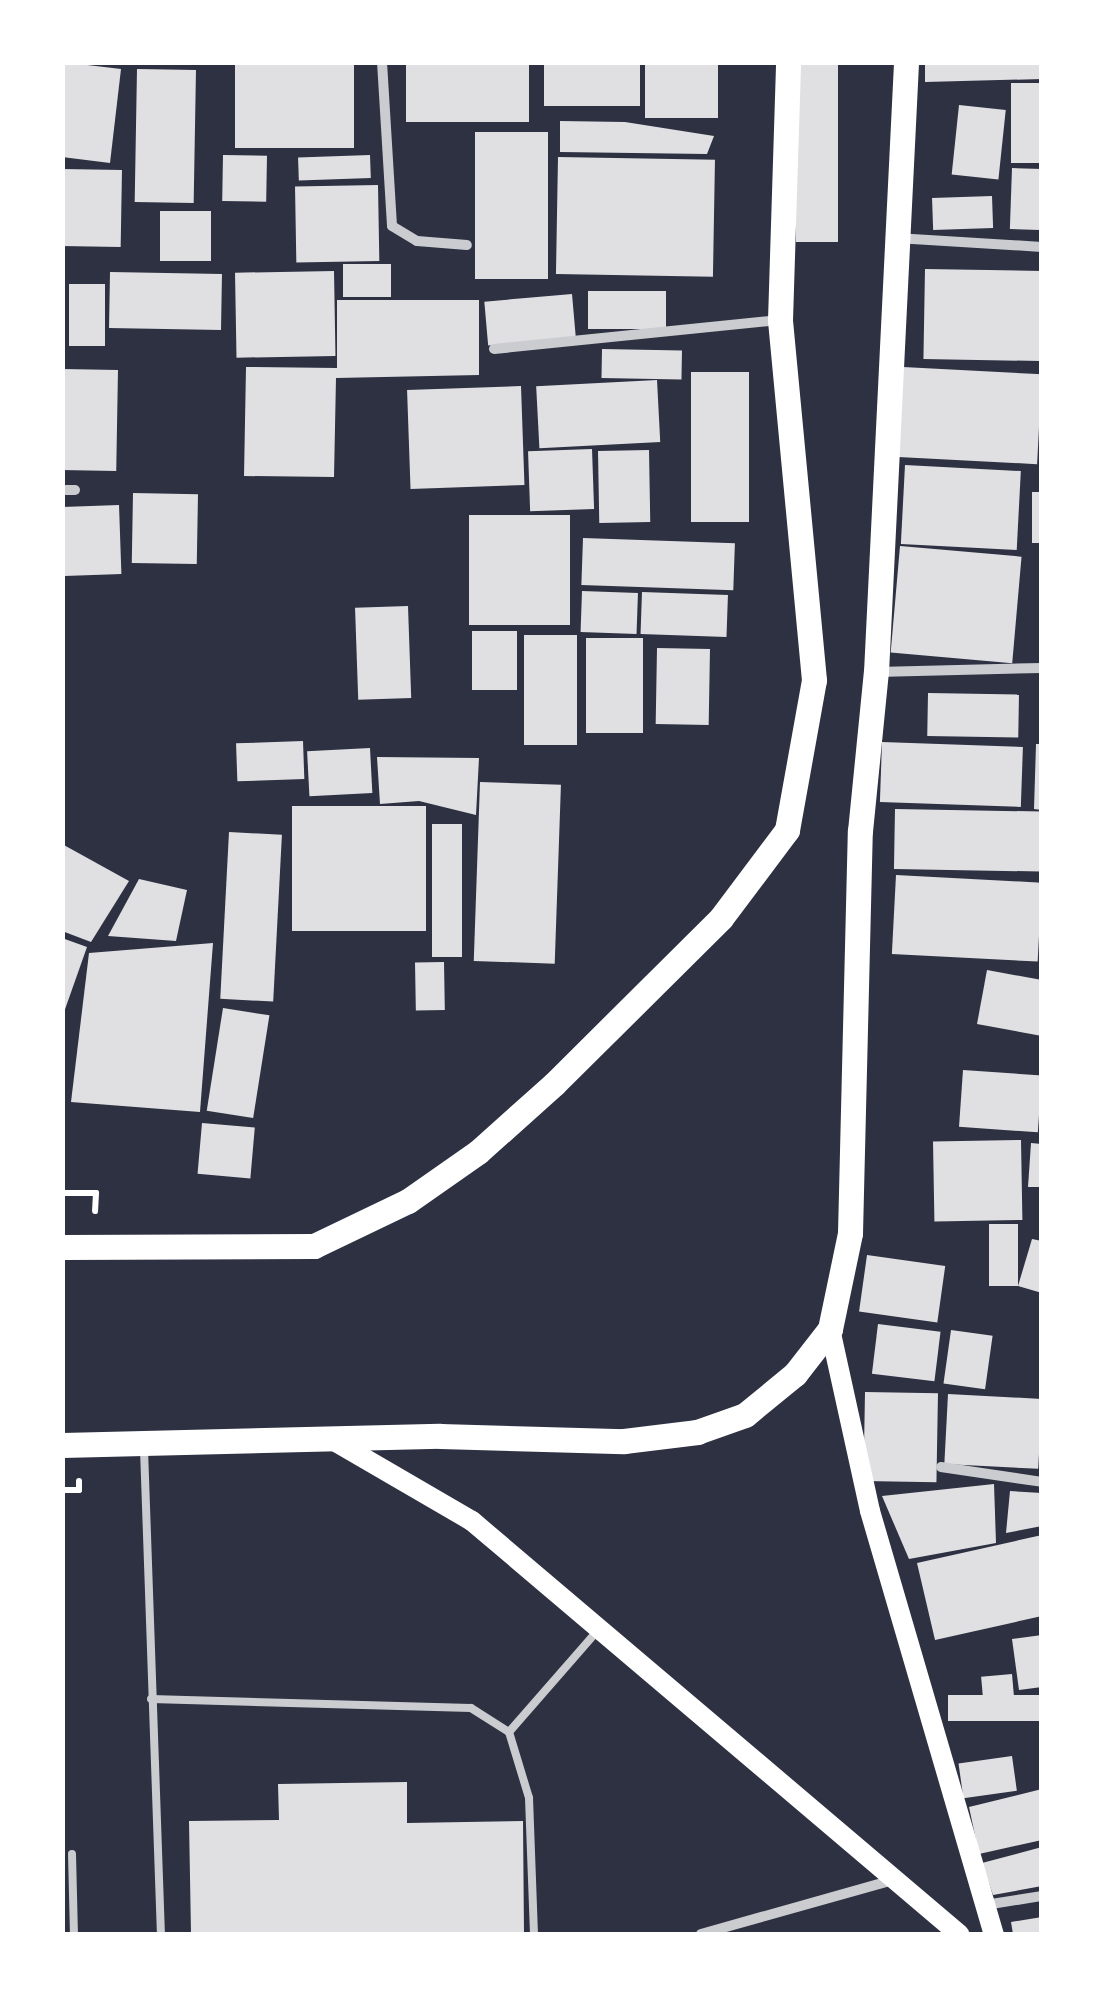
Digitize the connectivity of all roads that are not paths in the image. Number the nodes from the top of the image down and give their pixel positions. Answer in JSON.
{"nodes":[{"id":1,"x":382,"y":62,"type":"edge"},
{"id":2,"x":788,"y":62,"type":"edge"},
{"id":3,"x":906,"y":62,"type":"edge"},
{"id":4,"x":895,"y":238,"type":"junction"},
{"id":5,"x":467,"y":245,"type":"dead end"},
{"id":6,"x":1042,"y":246,"type":"edge"},
{"id":7,"x":780,"y":320,"type":"junction"},
{"id":8,"x":494,"y":349,"type":"dead end"},
{"id":9,"x":62,"y":490,"type":"edge"},
{"id":10,"x":76,"y":490,"type":"dead end"},
{"id":11,"x":1042,"y":668,"type":"edge"},
{"id":12,"x":876,"y":672,"type":"junction"},
{"id":13,"x":62,"y":1247,"type":"edge"},
{"id":14,"x":830,"y":1329,"type":"junction"},
{"id":15,"x":331,"y":1439,"type":"junction"},
{"id":16,"x":62,"y":1445,"type":"edge"},
{"id":17,"x":144,"y":1445,"type":"junction"},
{"id":18,"x":942,"y":1467,"type":"dead end"},
{"id":19,"x":1042,"y":1482,"type":"edge"},
{"id":20,"x":599,"y":1629,"type":"junction"},
{"id":21,"x":151,"y":1698,"type":"junction"},
{"id":22,"x":508,"y":1732,"type":"junction"},
{"id":23,"x":72,"y":1854,"type":"dead end"},
{"id":24,"x":898,"y":1878,"type":"junction"},
{"id":25,"x":1042,"y":1896,"type":"edge"},
{"id":26,"x":984,"y":1905,"type":"junction"},
{"id":27,"x":74,"y":1934,"type":"edge"},
{"id":28,"x":161,"y":1934,"type":"edge"},
{"id":29,"x":534,"y":1934,"type":"edge"},
{"id":30,"x":702,"y":1934,"type":"edge"},
{"id":31,"x":960,"y":1934,"type":"edge"},
{"id":32,"x":994,"y":1934,"type":"edge"}],
"edges":[{"from":1,"to":5,"type":"street"},
{"from":2,"to":7,"type":"main road"},
{"from":3,"to":4,"type":"main road"},
{"from":4,"to":6,"type":"street"},
{"from":4,"to":12,"type":"main road"},
{"from":7,"to":8,"type":"street"},
{"from":7,"to":13,"type":"main road"},
{"from":9,"to":10,"type":"street"},
{"from":11,"to":12,"type":"street"},
{"from":12,"to":14,"type":"main road"},
{"from":14,"to":15,"type":"main road"},
{"from":14,"to":26,"type":"main road"},
{"from":15,"to":17,"type":"main road"},
{"from":15,"to":20,"type":"main road"},
{"from":16,"to":17,"type":"main road"},
{"from":17,"to":21,"type":"lane"},
{"from":18,"to":19,"type":"street"},
{"from":20,"to":22,"type":"lane"},
{"from":20,"to":24,"type":"main road"},
{"from":21,"to":22,"type":"lane"},
{"from":21,"to":28,"type":"lane"},
{"from":22,"to":29,"type":"lane"},
{"from":23,"to":27,"type":"lane"},
{"from":24,"to":30,"type":"street"},
{"from":24,"to":31,"type":"main road"},
{"from":25,"to":26,"type":"street"},
{"from":26,"to":32,"type":"main road"}]}
